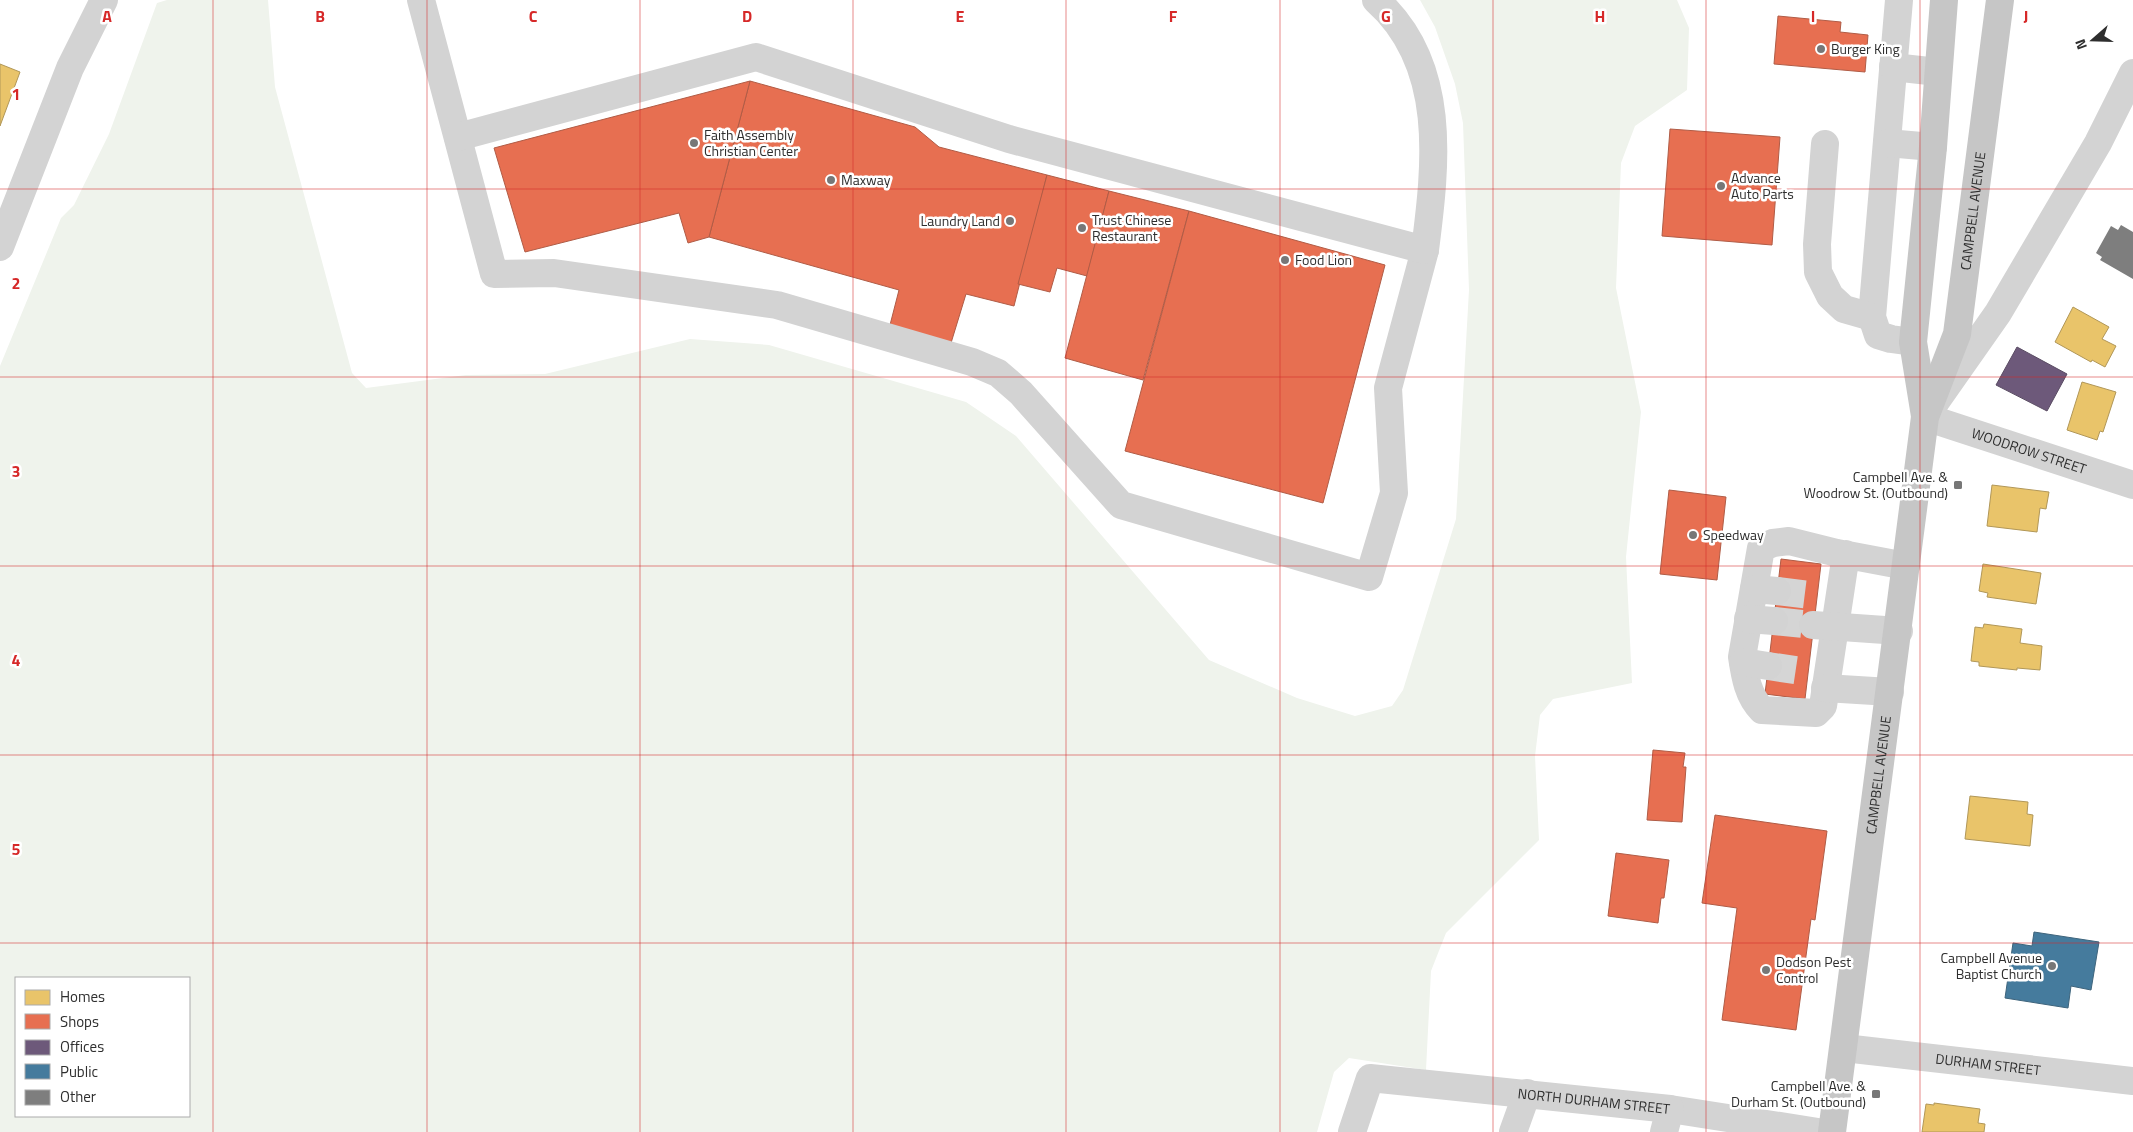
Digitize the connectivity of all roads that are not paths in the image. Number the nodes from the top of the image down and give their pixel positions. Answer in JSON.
{"nodes":[{"id":1,"x":104,"y":0,"type":"edge"},
{"id":2,"x":422,"y":0,"type":"edge"},
{"id":3,"x":1376,"y":0,"type":"edge"},
{"id":4,"x":1900,"y":0,"type":"edge"},
{"id":5,"x":1944,"y":0,"type":"edge"},
{"id":6,"x":2000,"y":0,"type":"edge"},
{"id":7,"x":1893,"y":68,"type":"junction"},
{"id":8,"x":1938,"y":72,"type":"junction"},
{"id":9,"x":2133,"y":73,"type":"edge"},
{"id":10,"x":458,"y":137,"type":"junction"},
{"id":11,"x":1887,"y":143,"type":"junction"},
{"id":12,"x":1825,"y":144,"type":"dead end"},
{"id":13,"x":1933,"y":147,"type":"junction"},
{"id":14,"x":0,"y":247,"type":"edge"},
{"id":15,"x":1426,"y":250,"type":"junction"},
{"id":16,"x":1872,"y":317,"type":"junction"},
{"id":17,"x":1914,"y":342,"type":"junction"},
{"id":18,"x":1925,"y":417,"type":"junction"},
{"id":19,"x":2133,"y":486,"type":"edge"},
{"id":20,"x":1846,"y":554,"type":"junction"},
{"id":21,"x":1906,"y":566,"type":"junction"},
{"id":22,"x":1824,"y":626,"type":"junction"},
{"id":23,"x":1899,"y":630,"type":"junction"},
{"id":24,"x":1820,"y":678,"type":"junction"},
{"id":25,"x":1890,"y":692,"type":"junction"},
{"id":26,"x":1844,"y":1048,"type":"junction"},
{"id":27,"x":2133,"y":1081,"type":"edge"},
{"id":28,"x":1527,"y":1093,"type":"junction"},
{"id":29,"x":1667,"y":1121,"type":"edge"},
{"id":30,"x":1352,"y":1132,"type":"edge"},
{"id":31,"x":1513,"y":1132,"type":"edge"},
{"id":32,"x":1818,"y":1132,"type":"edge"},
{"id":33,"x":1832,"y":1132,"type":"edge"}],
"edges":[{"from":1,"to":14,"type":"street"},
{"from":2,"to":10,"type":"street"},
{"from":3,"to":15,"type":"street"},
{"from":4,"to":7,"type":"street"},
{"from":5,"to":8,"type":"main road","name":"CAMPBELL AVENUE"},
{"from":6,"to":18,"type":"main road","name":"CAMPBELL AVENUE"},
{"from":7,"to":8,"type":"street"},
{"from":7,"to":11,"type":"street"},
{"from":8,"to":13,"type":"main road","name":"CAMPBELL AVENUE"},
{"from":9,"to":18,"type":"street","name":"CAMPBELL AVENUE"},
{"from":10,"to":15,"type":"street"},
{"from":10,"to":15,"type":"street"},
{"from":11,"to":13,"type":"street"},
{"from":11,"to":16,"type":"street"},
{"from":12,"to":16,"type":"street"},
{"from":13,"to":17,"type":"main road","name":"CAMPBELL AVENUE"},
{"from":16,"to":17,"type":"street"},
{"from":17,"to":18,"type":"main road","name":"CAMPBELL AVENUE"},
{"from":18,"to":19,"type":"street","name":"WOODROW STREET"},
{"from":18,"to":21,"type":"main road","name":"CAMPBELL AVENUE"},
{"from":20,"to":21,"type":"street"},
{"from":20,"to":22,"type":"street"},
{"from":20,"to":24,"type":"street"},
{"from":21,"to":23,"type":"main road","name":"CAMPBELL AVENUE"},
{"from":22,"to":23,"type":"street"},
{"from":22,"to":24,"type":"street"},
{"from":23,"to":25,"type":"main road","name":"CAMPBELL AVENUE"},
{"from":24,"to":25,"type":"street"},
{"from":25,"to":26,"type":"main road","name":"CAMPBELL AVENUE"},
{"from":26,"to":27,"type":"street","name":"DURHAM STREET"},
{"from":26,"to":33,"type":"main road","name":"CAMPBELL AVENUE"},
{"from":28,"to":29,"type":"street","name":"NORTH DURHAM STREET"},
{"from":28,"to":30,"type":"street","name":"NORTH DURHAM STREET"},
{"from":28,"to":31,"type":"street"},
{"from":29,"to":32,"type":"street","name":"NORTH DURHAM STREET"}]}
